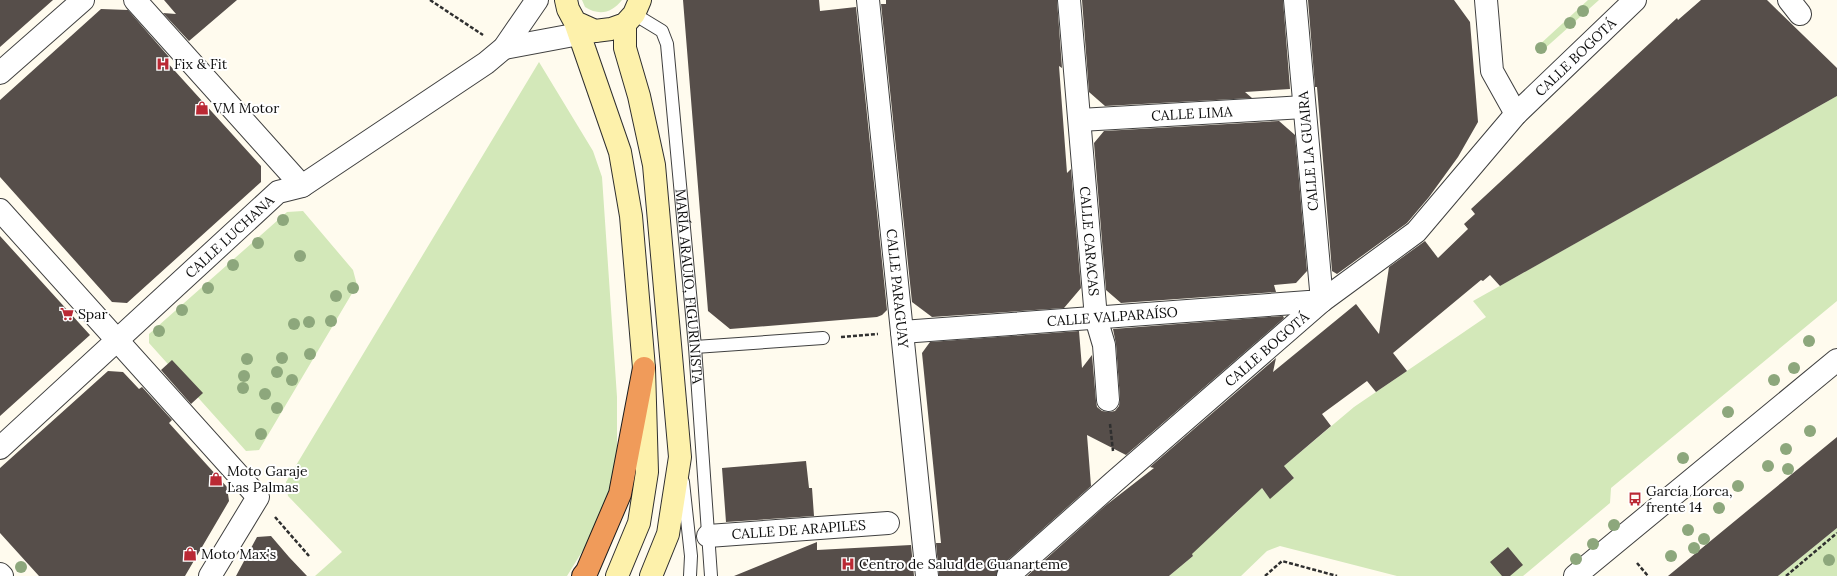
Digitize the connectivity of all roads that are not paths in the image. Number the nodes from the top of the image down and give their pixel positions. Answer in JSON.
{"nodes":[{"id":1,"x":83,"y":0,"type":"edge"},
{"id":2,"x":135,"y":0,"type":"edge"},
{"id":3,"x":537,"y":0,"type":"edge"},
{"id":4,"x":566,"y":0,"type":"edge"},
{"id":5,"x":868,"y":0,"type":"edge"},
{"id":6,"x":1070,"y":0,"type":"edge"},
{"id":7,"x":1295,"y":0,"type":"edge"},
{"id":8,"x":1486,"y":0,"type":"edge"},
{"id":9,"x":1635,"y":0,"type":"edge"},
{"id":10,"x":633,"y":13,"type":"edge"},
{"id":11,"x":583,"y":29,"type":"junction"},
{"id":12,"x":504,"y":48,"type":"junction"},
{"id":13,"x":0,"y":73,"type":"edge"},
{"id":14,"x":1304,"y":107,"type":"junction"},
{"id":15,"x":1516,"y":114,"type":"junction"},
{"id":16,"x":1080,"y":120,"type":"junction"},
{"id":17,"x":302,"y":186,"type":"junction"},
{"id":18,"x":0,"y":210,"type":"edge"},
{"id":19,"x":1322,"y":301,"type":"junction"},
{"id":20,"x":1096,"y":318,"type":"junction"},
{"id":21,"x":902,"y":332,"type":"junction"},
{"id":22,"x":823,"y":338,"type":"road end"},
{"id":23,"x":117,"y":340,"type":"junction"},
{"id":24,"x":695,"y":347,"type":"junction"},
{"id":25,"x":1837,"y":360,"type":"edge"},
{"id":26,"x":644,"y":368,"type":"junction"},
{"id":27,"x":1108,"y":400,"type":"road end"},
{"id":28,"x":0,"y":448,"type":"edge"},
{"id":29,"x":680,"y":457,"type":"junction"},
{"id":30,"x":888,"y":522,"type":"dead end"},
{"id":31,"x":708,"y":536,"type":"junction"},
{"id":32,"x":0,"y":574,"type":"edge"},
{"id":33,"x":2,"y":576,"type":"edge"},
{"id":34,"x":210,"y":576,"type":"edge"},
{"id":35,"x":583,"y":576,"type":"edge"},
{"id":36,"x":617,"y":576,"type":"edge"},
{"id":37,"x":651,"y":576,"type":"edge"},
{"id":38,"x":690,"y":576,"type":"edge"},
{"id":39,"x":711,"y":576,"type":"edge"},
{"id":40,"x":927,"y":576,"type":"edge"},
{"id":41,"x":1008,"y":576,"type":"edge"},
{"id":42,"x":1575,"y":576,"type":"edge"}],
"edges":[{"from":1,"to":13,"type":"street"},
{"from":2,"to":17,"type":"street"},
{"from":3,"to":12,"type":"street"},
{"from":4,"to":11,"type":"street"},
{"from":5,"to":21,"type":"street","name":"CALLE PARAGUAY"},
{"from":6,"to":16,"type":"street","name":"CALLE CARACAS"},
{"from":7,"to":14,"type":"street","name":"CALLE LA GUAIRA"},
{"from":8,"to":15,"type":"street"},
{"from":9,"to":15,"type":"street","name":"CALLE BOGOTÁ"},
{"from":10,"to":11,"type":"street"},
{"from":10,"to":24,"type":"lane","name":"MARÍA ARAUJO, FIGURINISTA"},
{"from":10,"to":29,"type":"street","name":"MARÍA ARAUJO, FIGURINISTA"},
{"from":11,"to":12,"type":"street"},
{"from":11,"to":26,"type":"street"},
{"from":12,"to":17,"type":"street","name":"CALLE LUCHANA"},
{"from":14,"to":16,"type":"street","name":"CALLE LIMA"},
{"from":14,"to":19,"type":"street","name":"CALLE LA GUAIRA"},
{"from":15,"to":19,"type":"street","name":"CALLE BOGOTÁ"},
{"from":16,"to":20,"type":"street","name":"CALLE CARACAS"},
{"from":17,"to":23,"type":"street","name":"CALLE LUCHANA"},
{"from":18,"to":23,"type":"street"},
{"from":19,"to":20,"type":"street","name":"CALLE VALPARAÍSO"},
{"from":19,"to":41,"type":"street","name":"CALLE BOGOTÁ"},
{"from":20,"to":21,"type":"street","name":"CALLE VALPARAÍSO"},
{"from":20,"to":27,"type":"street","name":"CALLE CARACAS"},
{"from":21,"to":40,"type":"street","name":"CALLE PARAGUAY"},
{"from":22,"to":24,"type":"lane"},
{"from":23,"to":28,"type":"street","name":"CALLE LUCHANA"},
{"from":23,"to":34,"type":"street"},
{"from":24,"to":31,"type":"lane","name":"MARÍA ARAUJO, FIGURINISTA"},
{"from":25,"to":42,"type":"street"},
{"from":26,"to":35,"type":"highway"},
{"from":26,"to":36,"type":"street"},
{"from":29,"to":37,"type":"street","name":"MARÍA ARAUJO, FIGURINISTA"},
{"from":29,"to":38,"type":"lane","name":"MARÍA ARAUJO, FIGURINISTA"},
{"from":30,"to":31,"type":"street","name":"CALLE DE ARAPILES"},
{"from":31,"to":39,"type":"lane","name":"MARÍA ARAUJO, FIGURINISTA"},
{"from":32,"to":33,"type":"street"}]}
